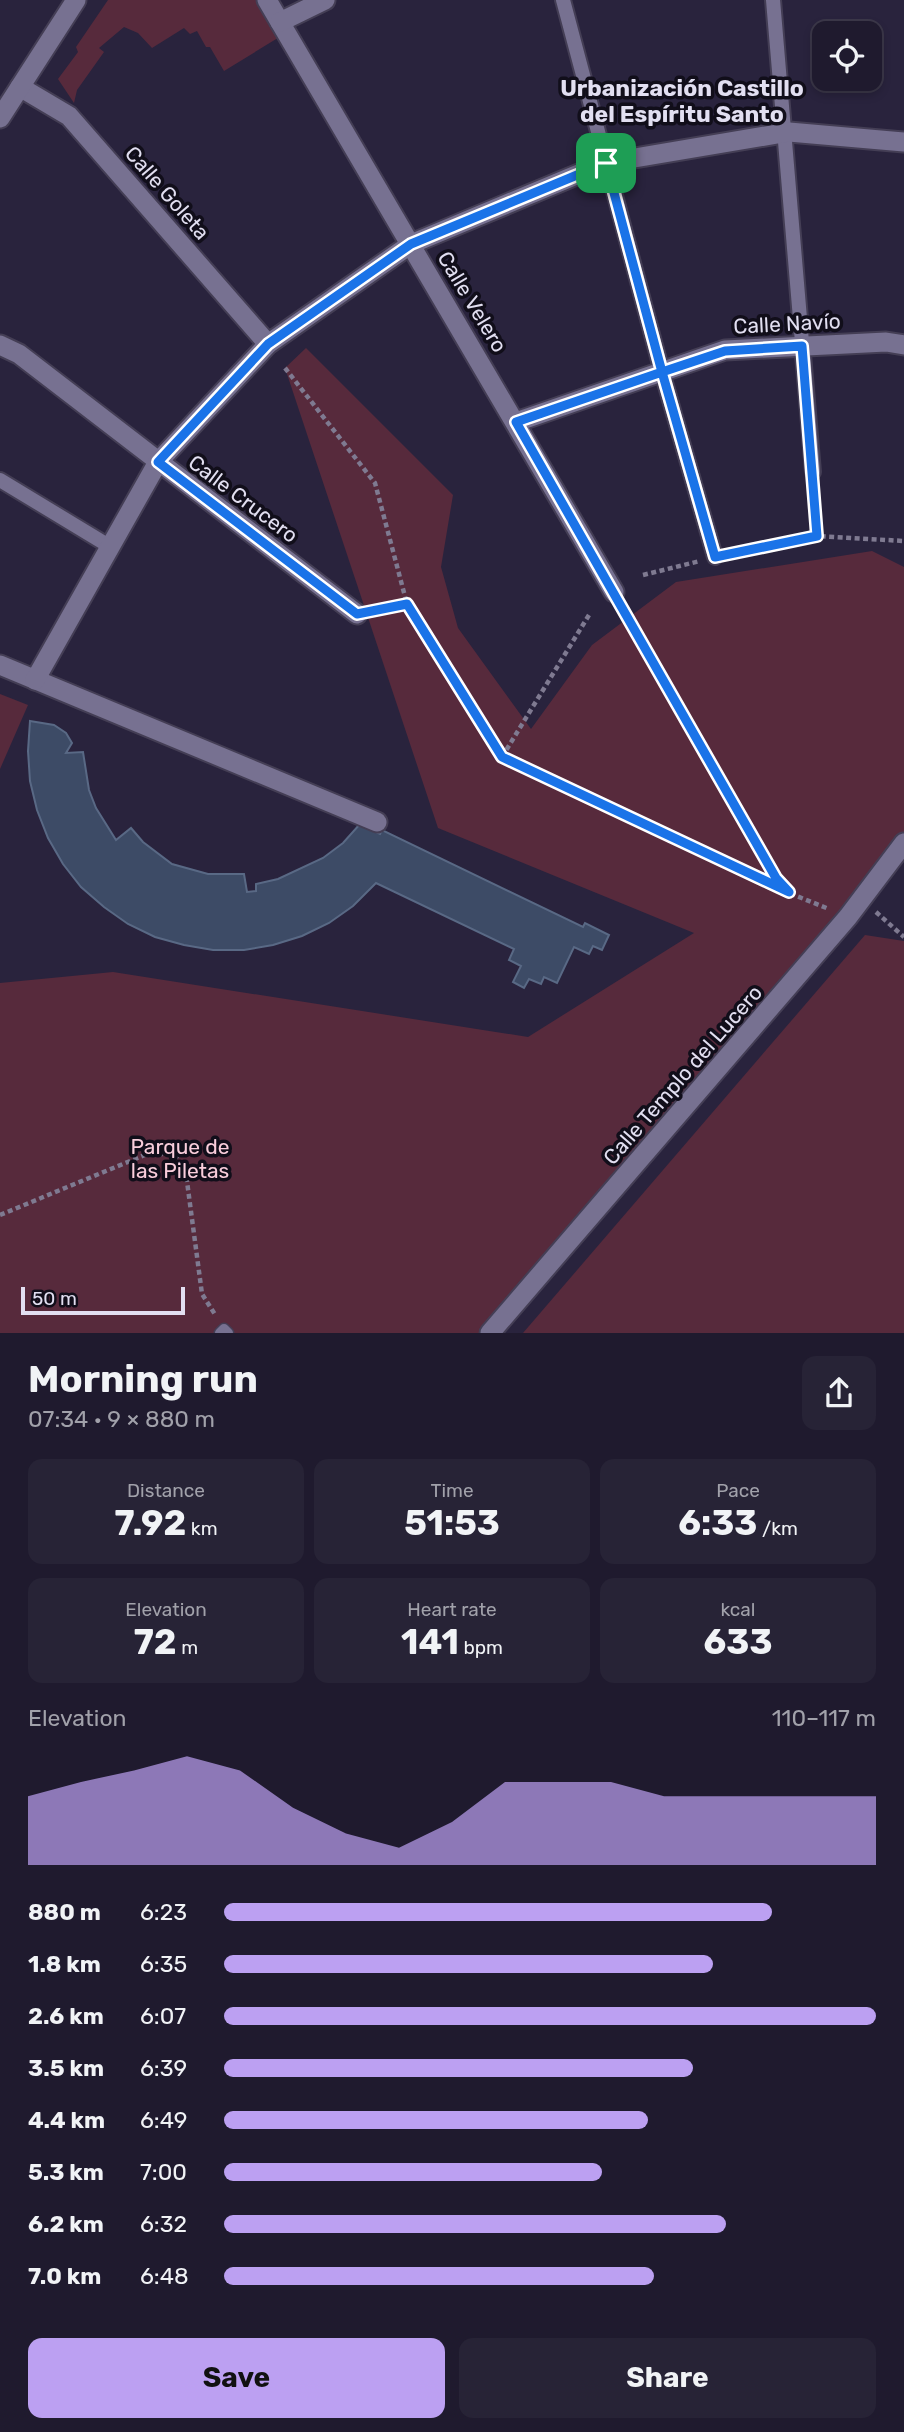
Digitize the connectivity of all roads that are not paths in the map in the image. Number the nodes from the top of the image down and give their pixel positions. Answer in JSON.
{"nodes":[{"id":1,"x":76,"y":0,"type":"edge"},
{"id":2,"x":267,"y":0,"type":"edge"},
{"id":3,"x":325,"y":0,"type":"edge"},
{"id":4,"x":563,"y":0,"type":"edge"},
{"id":5,"x":773,"y":0,"type":"edge"},
{"id":6,"x":280,"y":22,"type":"junction"},
{"id":7,"x":20,"y":87,"type":"junction"},
{"id":8,"x":0,"y":118,"type":"edge"},
{"id":9,"x":784,"y":132,"type":"junction"},
{"id":10,"x":904,"y":142,"type":"edge"},
{"id":11,"x":606,"y":163,"type":"junction"},
{"id":12,"x":411,"y":244,"type":"junction"},
{"id":13,"x":268,"y":344,"type":"junction"},
{"id":14,"x":0,"y":345,"type":"edge"},
{"id":15,"x":904,"y":345,"type":"edge"},
{"id":16,"x":802,"y":346,"type":"junction"},
{"id":17,"x":662,"y":372,"type":"junction"},
{"id":18,"x":516,"y":422,"type":"junction"},
{"id":19,"x":158,"y":462,"type":"junction"},
{"id":20,"x":813,"y":472,"type":"road end"},
{"id":21,"x":0,"y":480,"type":"edge"},
{"id":22,"x":109,"y":547,"type":"junction"},
{"id":23,"x":715,"y":557,"type":"road end"},
{"id":24,"x":614,"y":592,"type":"road end"},
{"id":25,"x":357,"y":614,"type":"road end"},
{"id":26,"x":0,"y":665,"type":"edge"},
{"id":27,"x":35,"y":680,"type":"junction"},
{"id":28,"x":377,"y":822,"type":"dead end"},
{"id":29,"x":904,"y":843,"type":"edge"},
{"id":30,"x":490,"y":1333,"type":"edge"}],
"edges":[{"from":1,"to":7,"type":"street"},
{"from":2,"to":6,"type":"street","name":"Calle Velero"},
{"from":3,"to":6,"type":"street"},
{"from":4,"to":11,"type":"street"},
{"from":5,"to":9,"type":"street"},
{"from":6,"to":12,"type":"street","name":"Calle Velero"},
{"from":7,"to":8,"type":"street"},
{"from":7,"to":13,"type":"street","name":"Calle Goleta"},
{"from":9,"to":10,"type":"street"},
{"from":9,"to":11,"type":"street"},
{"from":9,"to":16,"type":"street"},
{"from":11,"to":12,"type":"street"},
{"from":11,"to":17,"type":"street"},
{"from":12,"to":13,"type":"street"},
{"from":12,"to":18,"type":"street","name":"Calle Velero"},
{"from":13,"to":19,"type":"street"},
{"from":14,"to":19,"type":"street","name":"Calle Crucero"},
{"from":15,"to":16,"type":"street","name":"Calle Navío"},
{"from":16,"to":17,"type":"street","name":"Calle Navío"},
{"from":16,"to":20,"type":"street"},
{"from":17,"to":18,"type":"street","name":"Calle Navío"},
{"from":17,"to":23,"type":"street"},
{"from":18,"to":24,"type":"street","name":"Calle Velero"},
{"from":19,"to":22,"type":"street"},
{"from":19,"to":25,"type":"street","name":"Calle Crucero"},
{"from":21,"to":22,"type":"street"},
{"from":22,"to":27,"type":"street"},
{"from":26,"to":27,"type":"street"},
{"from":27,"to":28,"type":"street"},
{"from":29,"to":30,"type":"street","name":"Calle Templo del Lucero"}]}
